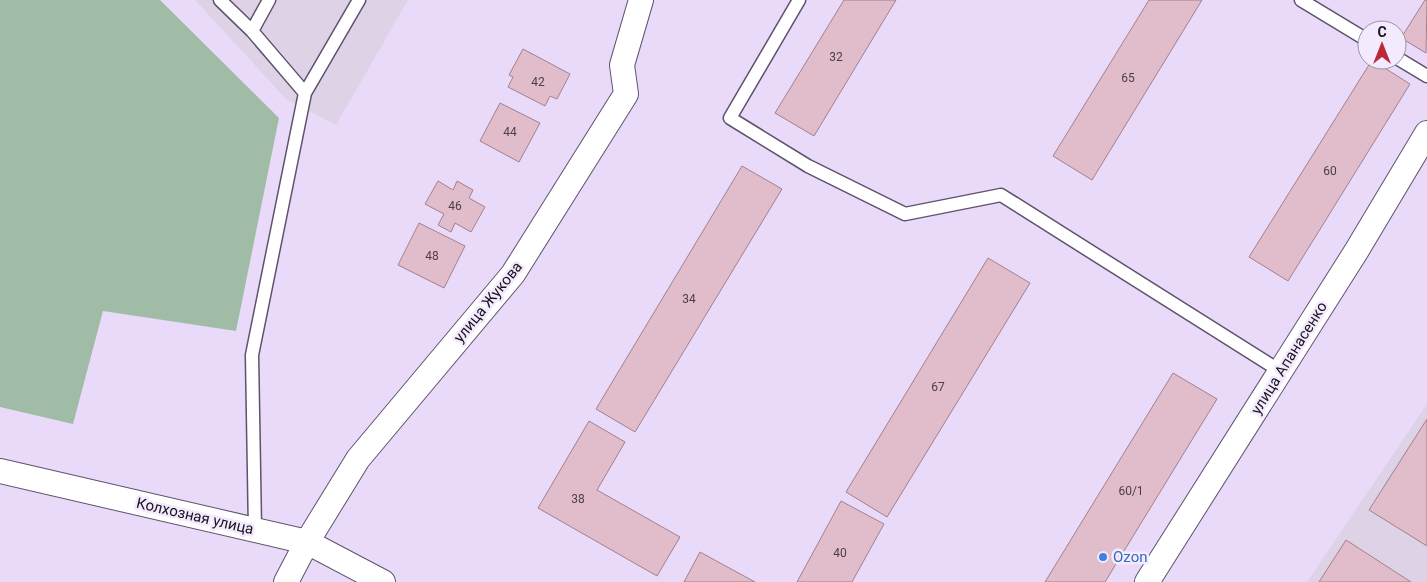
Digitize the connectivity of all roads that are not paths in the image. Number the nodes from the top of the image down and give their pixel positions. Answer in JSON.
{"nodes":[{"id":1,"x":220,"y":0,"type":"edge"},
{"id":2,"x":269,"y":0,"type":"edge"},
{"id":3,"x":358,"y":0,"type":"edge"},
{"id":4,"x":642,"y":0,"type":"edge"},
{"id":5,"x":798,"y":0,"type":"edge"},
{"id":6,"x":1301,"y":0,"type":"edge"},
{"id":7,"x":252,"y":31,"type":"junction"},
{"id":8,"x":1357,"y":34,"type":"edge"},
{"id":9,"x":1407,"y":64,"type":"edge"},
{"id":10,"x":1427,"y":76,"type":"edge"},
{"id":11,"x":305,"y":93,"type":"junction"},
{"id":12,"x":1427,"y":133,"type":"edge"},
{"id":13,"x":1280,"y":372,"type":"junction"},
{"id":14,"x":0,"y":471,"type":"edge"},
{"id":15,"x":255,"y":530,"type":"junction"},
{"id":16,"x":307,"y":542,"type":"junction"},
{"id":17,"x":286,"y":582,"type":"edge"},
{"id":18,"x":383,"y":582,"type":"edge"},
{"id":19,"x":1147,"y":582,"type":"edge"}],
"edges":[{"from":1,"to":7,"type":"lane"},
{"from":2,"to":7,"type":"lane"},
{"from":3,"to":11,"type":"lane"},
{"from":4,"to":16,"type":"street","name":"улица Жукова"},
{"from":5,"to":13,"type":"lane"},
{"from":6,"to":8,"type":"lane"},
{"from":7,"to":11,"type":"lane"},
{"from":9,"to":10,"type":"lane"},
{"from":11,"to":15,"type":"lane"},
{"from":12,"to":13,"type":"street","name":"улица Апанасенко"},
{"from":13,"to":19,"type":"street","name":"улица Апанасенко"},
{"from":14,"to":15,"type":"street","name":"Колхозная улица"},
{"from":15,"to":16,"type":"street","name":"Колхозная улица"},
{"from":16,"to":17,"type":"street","name":"улица Жукова"},
{"from":16,"to":18,"type":"street","name":"Колхозная улица"}]}
